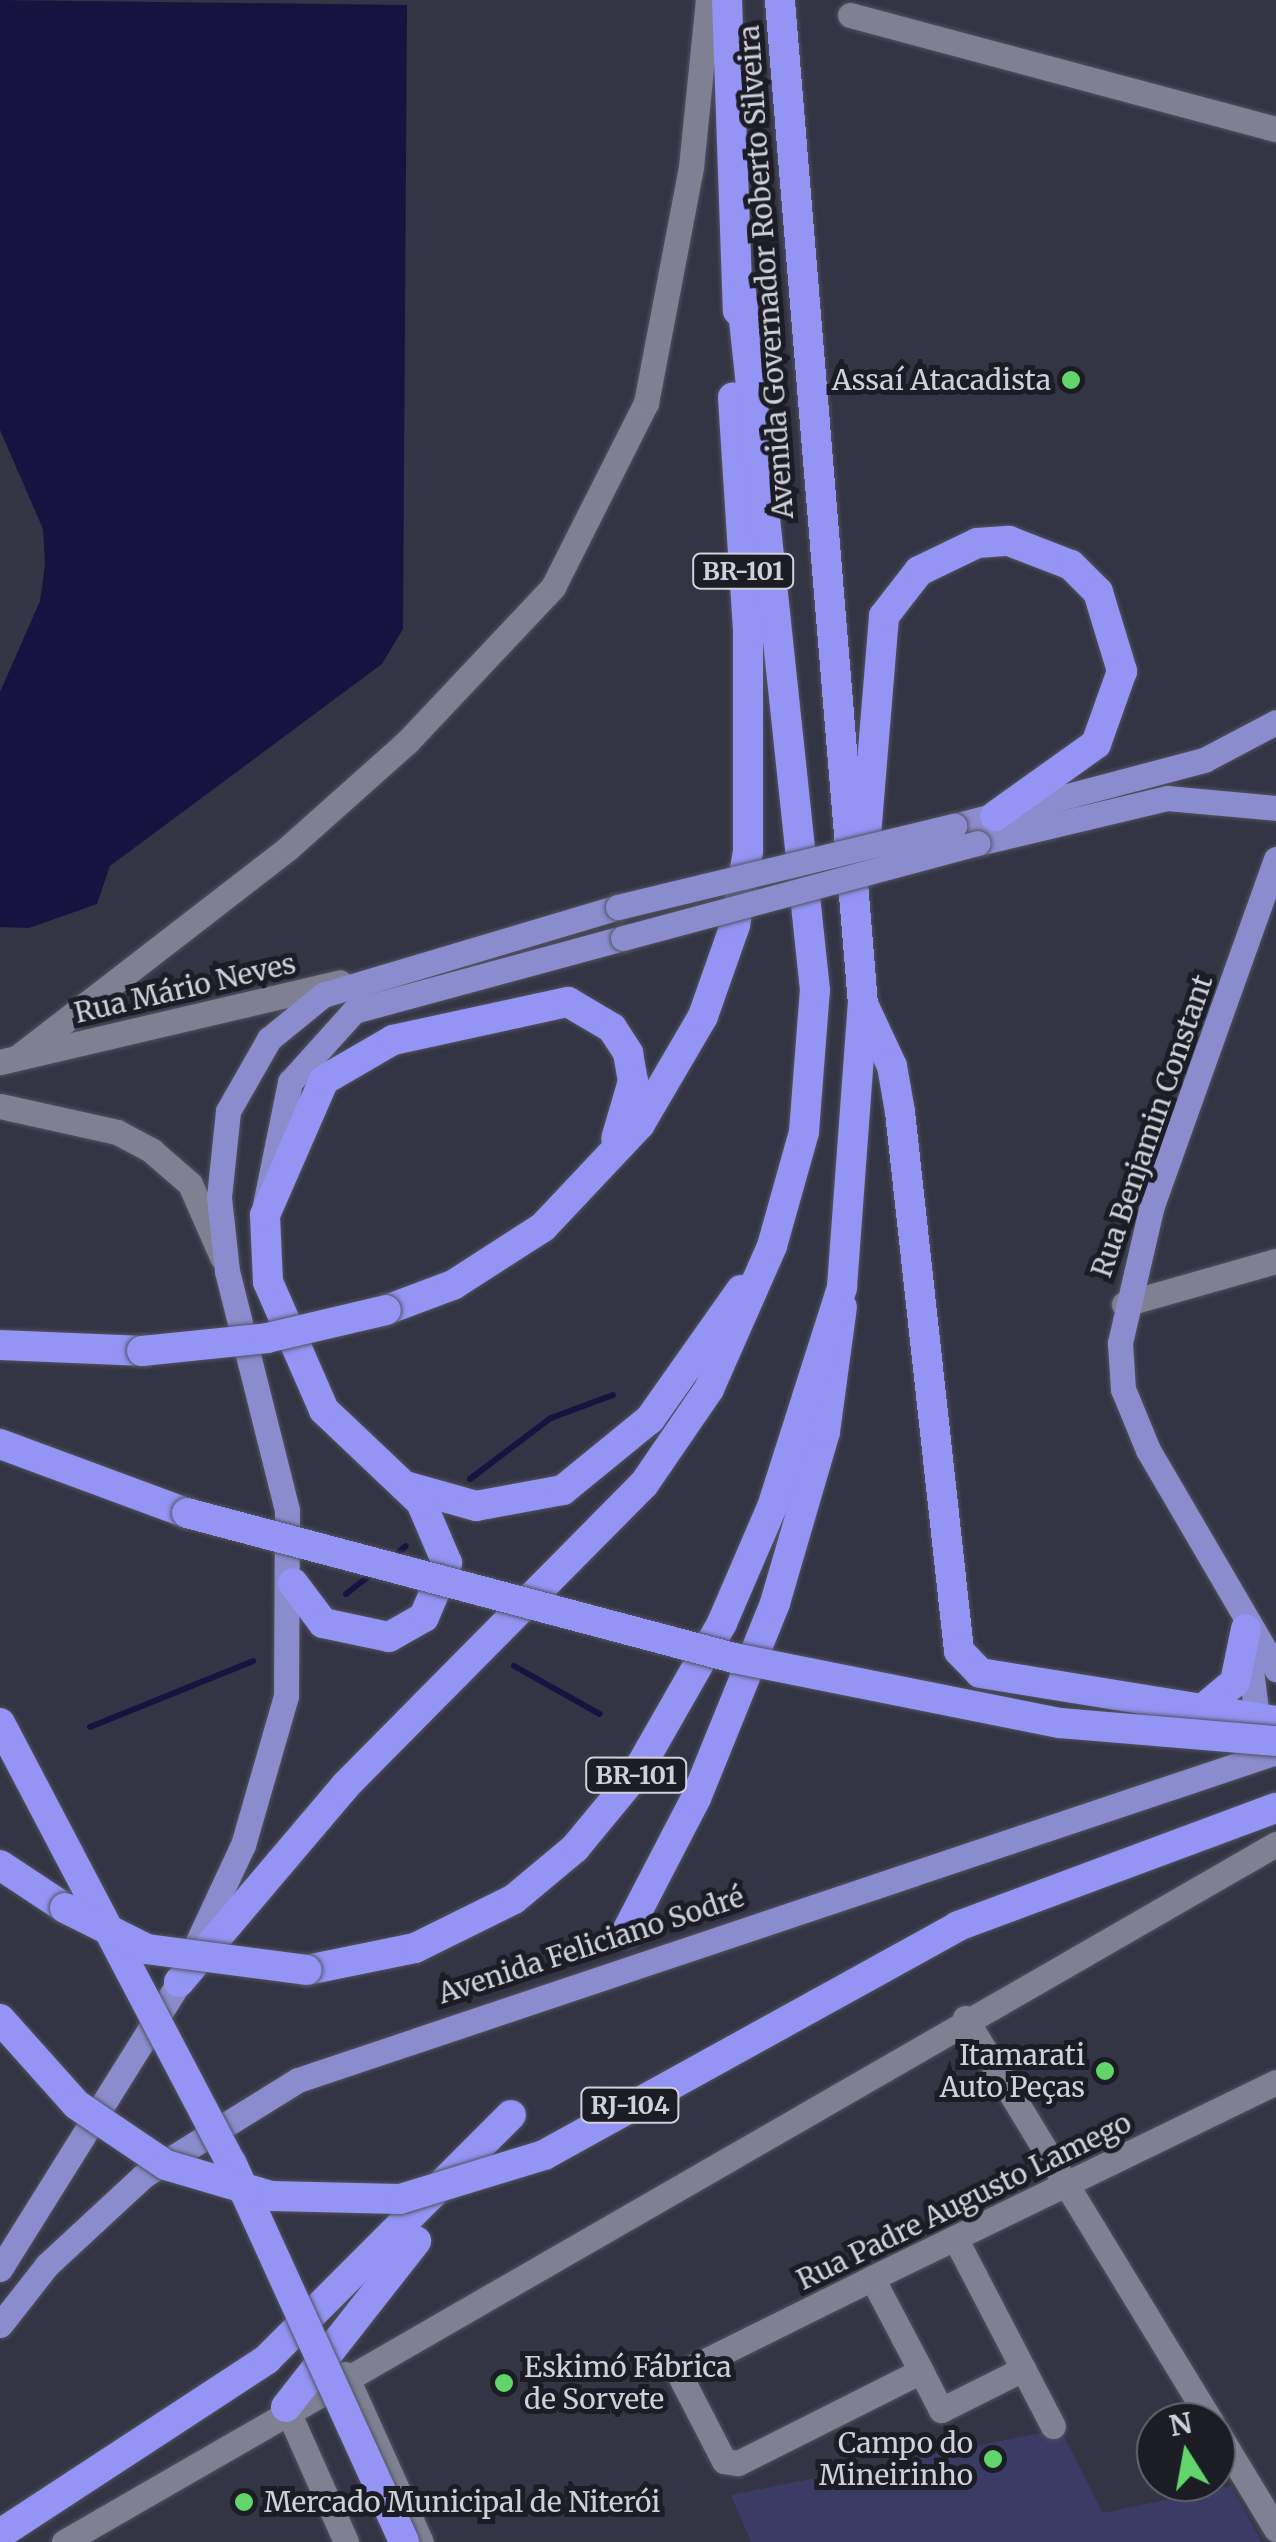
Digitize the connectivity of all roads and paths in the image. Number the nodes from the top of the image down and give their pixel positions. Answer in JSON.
{"nodes":[{"id":1,"x":708,"y":0,"type":"edge"},
{"id":2,"x":727,"y":0,"type":"edge"},
{"id":3,"x":780,"y":0,"type":"edge"},
{"id":4,"x":850,"y":15,"type":"dead end"},
{"id":5,"x":1276,"y":129,"type":"edge"},
{"id":6,"x":741,"y":292,"type":"junction"},
{"id":7,"x":1270,"y":731,"type":"edge"},
{"id":8,"x":1276,"y":808,"type":"edge"},
{"id":9,"x":995,"y":816,"type":"junction"},
{"id":10,"x":1276,"y":859,"type":"edge"},
{"id":11,"x":855,"y":919,"type":"junction"},
{"id":12,"x":384,"y":972,"type":"junction"},
{"id":13,"x":863,"y":1004,"type":"junction"},
{"id":14,"x":9,"y":1060,"type":"edge"},
{"id":15,"x":0,"y":1106,"type":"edge"},
{"id":16,"x":592,"y":1180,"type":"junction"},
{"id":17,"x":265,"y":1215,"type":"junction"},
{"id":18,"x":772,"y":1246,"type":"junction"},
{"id":19,"x":1276,"y":1260,"type":"edge"},
{"id":20,"x":227,"y":1271,"type":"junction"},
{"id":21,"x":842,"y":1286,"type":"junction"},
{"id":22,"x":1124,"y":1304,"type":"junction"},
{"id":23,"x":0,"y":1345,"type":"edge"},
{"id":24,"x":0,"y":1444,"type":"edge"},
{"id":25,"x":398,"y":1483,"type":"junction"},
{"id":26,"x":293,"y":1583,"type":"junction"},
{"id":27,"x":1246,"y":1629,"type":"junction"},
{"id":28,"x":1276,"y":1669,"type":"edge"},
{"id":29,"x":1205,"y":1707,"type":"junction"},
{"id":30,"x":0,"y":1723,"type":"edge"},
{"id":31,"x":1270,"y":1726,"type":"edge"},
{"id":32,"x":1276,"y":1752,"type":"edge"},
{"id":33,"x":1244,"y":1762,"type":"junction"},
{"id":34,"x":1276,"y":1808,"type":"edge"},
{"id":35,"x":1276,"y":1844,"type":"edge"},
{"id":36,"x":0,"y":1865,"type":"edge"},
{"id":37,"x":626,"y":1933,"type":"dead end"},
{"id":38,"x":179,"y":1982,"type":"junction"},
{"id":39,"x":965,"y":2018,"type":"junction"},
{"id":40,"x":0,"y":2019,"type":"edge"},
{"id":41,"x":1276,"y":2082,"type":"edge"},
{"id":42,"x":1066,"y":2184,"type":"junction"},
{"id":43,"x":955,"y":2238,"type":"junction"},
{"id":44,"x":0,"y":2269,"type":"edge"},
{"id":45,"x":872,"y":2278,"type":"junction"},
{"id":46,"x":0,"y":2325,"type":"edge"},
{"id":47,"x":1023,"y":2369,"type":"junction"},
{"id":48,"x":921,"y":2371,"type":"junction"},
{"id":49,"x":345,"y":2374,"type":"junction"},
{"id":50,"x":1199,"y":2402,"type":"edge"},
{"id":51,"x":286,"y":2407,"type":"junction"},
{"id":52,"x":1054,"y":2426,"type":"dead end"},
{"id":53,"x":1236,"y":2463,"type":"edge"},
{"id":54,"x":1276,"y":2529,"type":"edge"},
{"id":55,"x":0,"y":2534,"type":"edge"},
{"id":56,"x":64,"y":2542,"type":"edge"},
{"id":57,"x":346,"y":2542,"type":"edge"},
{"id":58,"x":404,"y":2542,"type":"edge"},
{"id":59,"x":421,"y":2542,"type":"edge"}],
"edges":[{"from":1,"to":14,"type":"street","name":"Avenida Governador Roberto Silveira"},
{"from":2,"to":6,"type":"highway","name":"Avenida Governador Roberto Silveira","number":"BR-101"},
{"from":3,"to":11,"type":"highway","name":"Avenida Governador Roberto Silveira","number":"BR-101"},
{"from":4,"to":5,"type":"street"},
{"from":6,"to":16,"type":"highway","name":"Avenida Governador Roberto Silveira","number":"BR-101"},
{"from":6,"to":18,"type":"highway"},
{"from":7,"to":9,"type":"main road"},
{"from":8,"to":17,"type":"main road","bridge":true},
{"from":9,"to":11,"type":"highway"},
{"from":9,"to":12,"type":"main road","bridge":true},
{"from":10,"to":22,"type":"main road","name":"Rua Benjamin Constant"},
{"from":11,"to":13,"type":"highway","name":"Avenida Governador Roberto Silveira","number":"BR-101"},
{"from":12,"to":14,"type":"street","name":"Rua Mário Neves"},
{"from":12,"to":20,"type":"main road"},
{"from":13,"to":21,"type":"highway","name":"Avenida Governador Roberto Silveira","number":"BR-101"},
{"from":13,"to":29,"type":"highway"},
{"from":15,"to":20,"type":"street"},
{"from":16,"to":17,"type":"highway"},
{"from":16,"to":23,"type":"highway","number":"BR-101","bridge":true},
{"from":17,"to":25,"type":"highway"},
{"from":18,"to":25,"type":"highway"},
{"from":18,"to":38,"type":"highway"},
{"from":19,"to":22,"type":"street"},
{"from":20,"to":26,"type":"main road"},
{"from":21,"to":36,"type":"highway","name":"Avenida Governador Roberto Silveira","number":"BR-101","bridge":true},
{"from":21,"to":37,"type":"highway"},
{"from":22,"to":27,"type":"main road","name":"Rua Benjamin Constant"},
{"from":24,"to":31,"type":"highway","bridge":true},
{"from":25,"to":26,"type":"highway"},
{"from":26,"to":38,"type":"main road"},
{"from":27,"to":28,"type":"main road","name":"Rua Benjamin Constant"},
{"from":27,"to":29,"type":"highway"},
{"from":27,"to":31,"type":"main road","name":"Rua Benjamin Constant"},
{"from":29,"to":31,"type":"highway"},
{"from":30,"to":58,"type":"highway","bridge":true},
{"from":31,"to":33,"type":"main road","name":"Rua Benjamin Constant"},
{"from":32,"to":33,"type":"main road","name":"Avenida Feliciano Sodré"},
{"from":33,"to":46,"type":"main road","name":"Avenida Feliciano Sodré"},
{"from":34,"to":40,"type":"highway","number":"RJ-104","bridge":true},
{"from":35,"to":39,"type":"street"},
{"from":38,"to":44,"type":"main road"},
{"from":39,"to":42,"type":"street"},
{"from":39,"to":49,"type":"street"},
{"from":41,"to":42,"type":"street","name":"Rua Padre Augusto Lamego"},
{"from":42,"to":43,"type":"street","name":"Rua Padre Augusto Lamego"},
{"from":42,"to":50,"type":"street"},
{"from":43,"to":45,"type":"street","name":"Rua Padre Augusto Lamego"},
{"from":43,"to":47,"type":"street"},
{"from":45,"to":48,"type":"street"},
{"from":45,"to":48,"type":"street","name":"Rua Padre Augusto Lamego"},
{"from":47,"to":48,"type":"street"},
{"from":47,"to":52,"type":"street"},
{"from":49,"to":51,"type":"street"},
{"from":49,"to":59,"type":"street"},
{"from":51,"to":55,"type":"highway"},
{"from":51,"to":56,"type":"street"},
{"from":51,"to":57,"type":"street"},
{"from":53,"to":54,"type":"street"}]}
